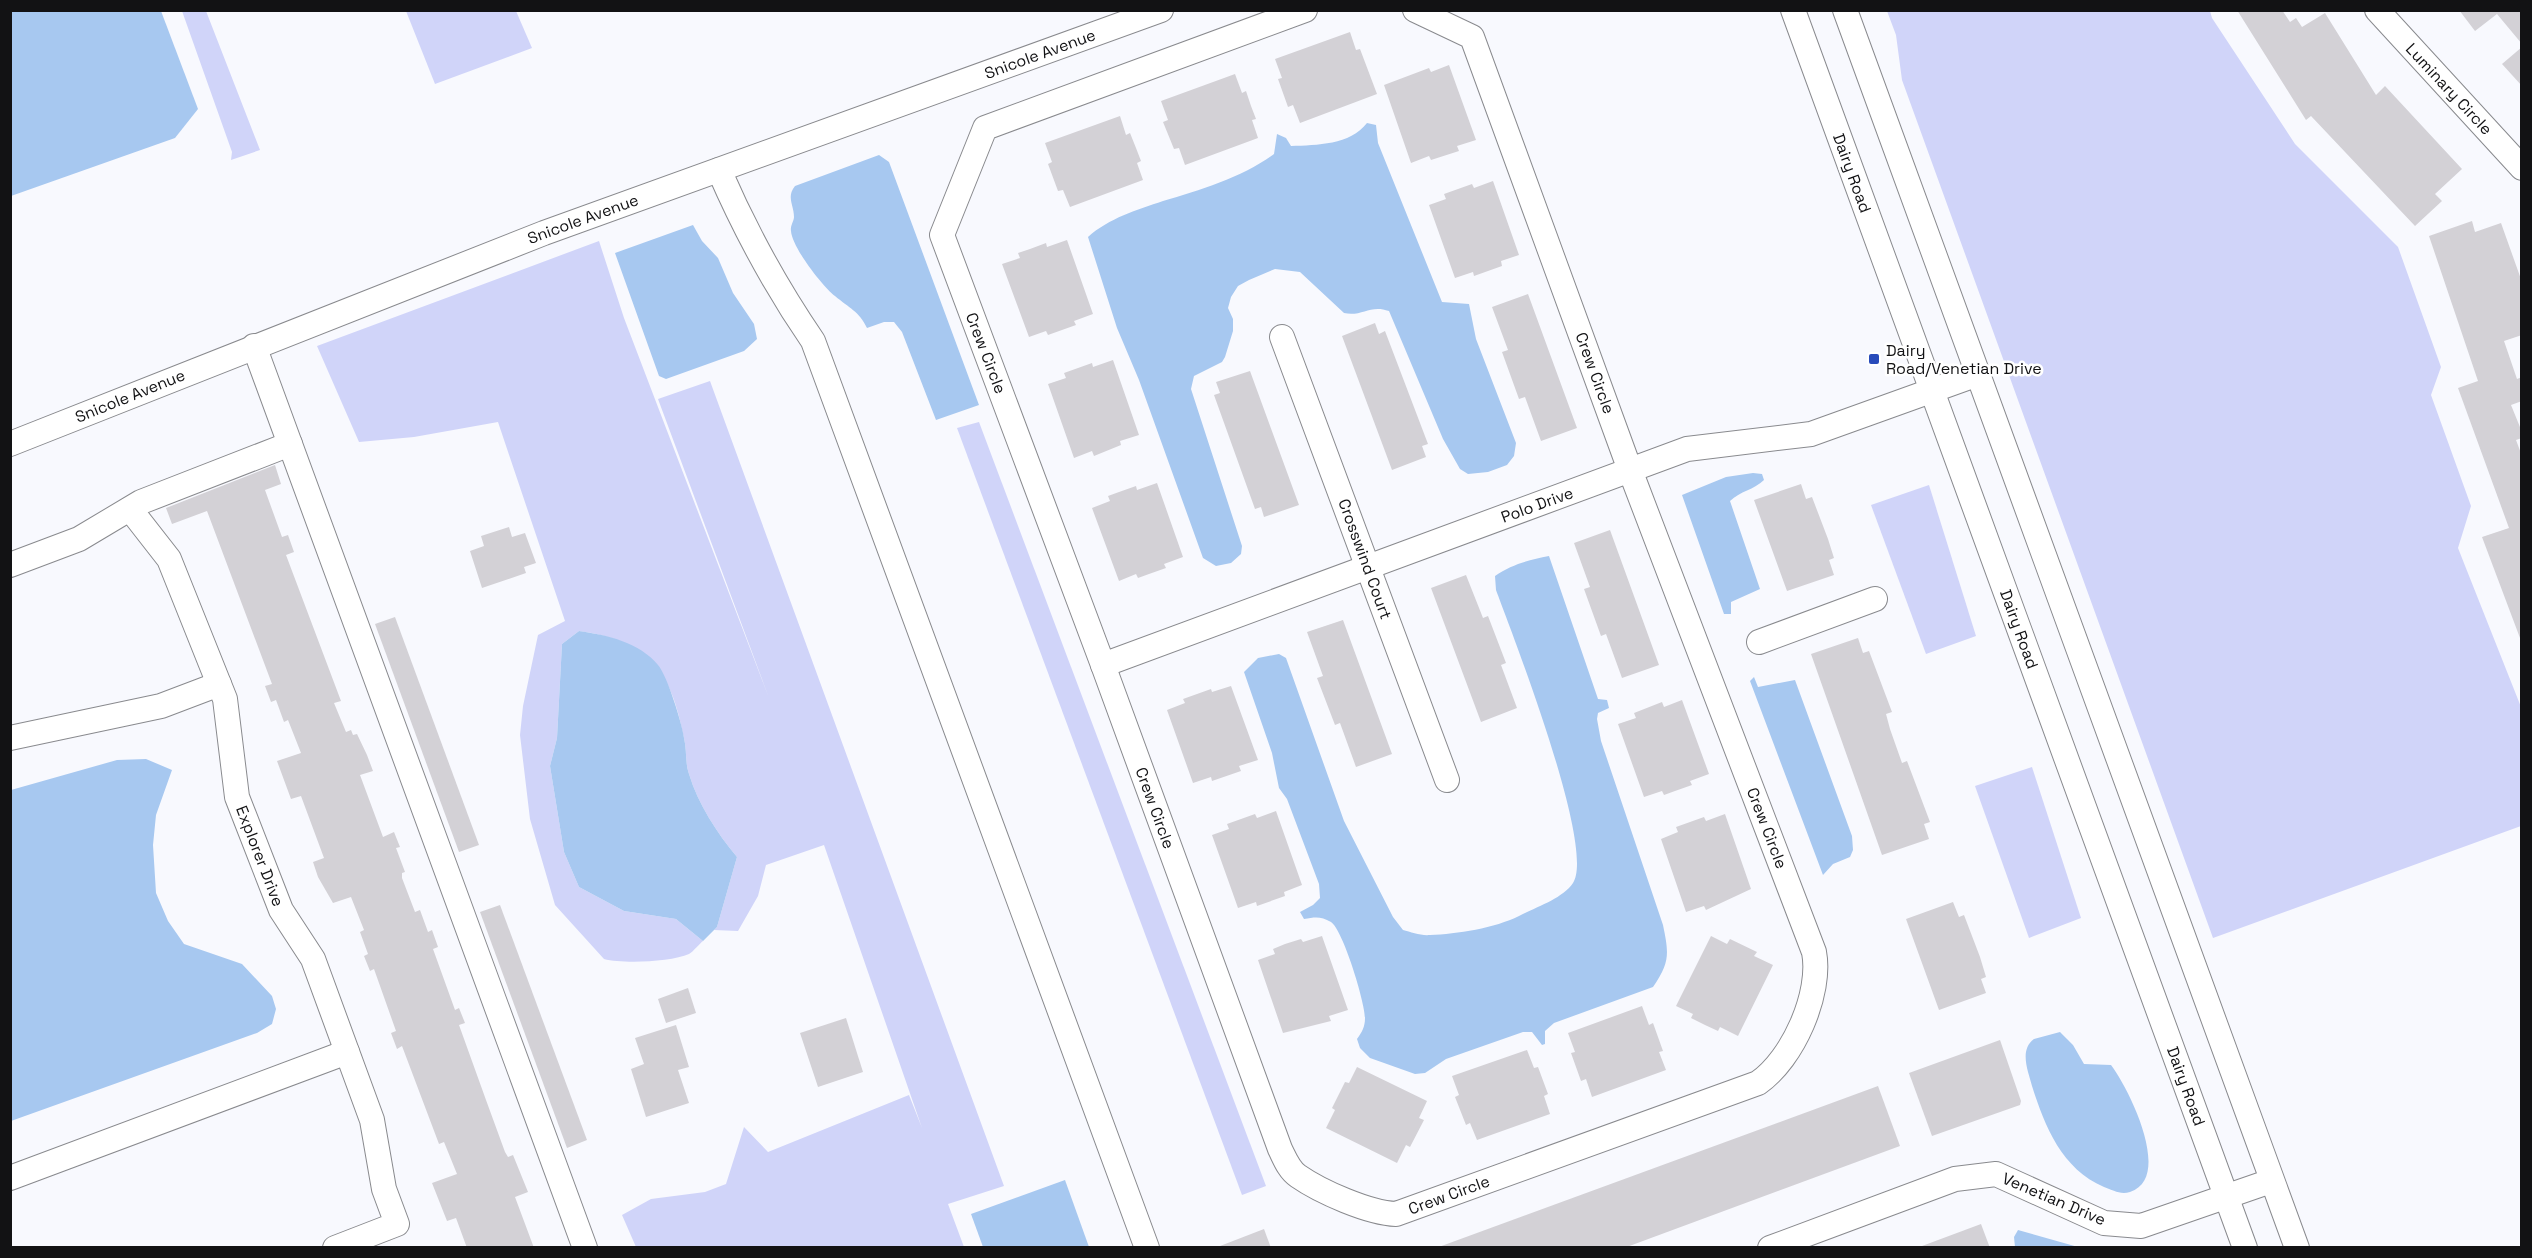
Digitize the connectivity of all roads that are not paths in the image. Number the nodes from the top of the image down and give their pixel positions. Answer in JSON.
{"nodes":[{"id":1,"x":1161,"y":10,"type":"edge"},
{"id":2,"x":1305,"y":10,"type":"edge"},
{"id":3,"x":1415,"y":10,"type":"edge"},
{"id":4,"x":1793,"y":10,"type":"edge"},
{"id":5,"x":1845,"y":10,"type":"edge"},
{"id":6,"x":2378,"y":10,"type":"edge"},
{"id":7,"x":2522,"y":168,"type":"edge"},
{"id":8,"x":719,"y":170,"type":"junction"},
{"id":9,"x":1282,"y":337,"type":"dead end"},
{"id":10,"x":254,"y":346,"type":"junction"},
{"id":11,"x":1978,"y":374,"type":"junction"},
{"id":12,"x":1932,"y":392,"type":"junction"},
{"id":13,"x":10,"y":444,"type":"edge"},
{"id":14,"x":290,"y":444,"type":"junction"},
{"id":15,"x":1630,"y":470,"type":"junction"},
{"id":16,"x":130,"y":509,"type":"junction"},
{"id":17,"x":10,"y":565,"type":"edge"},
{"id":18,"x":1368,"y":567,"type":"junction"},
{"id":19,"x":1875,"y":599,"type":"dead end"},
{"id":20,"x":1759,"y":642,"type":"dead end"},
{"id":21,"x":1103,"y":665,"type":"junction"},
{"id":22,"x":219,"y":684,"type":"junction"},
{"id":23,"x":10,"y":738,"type":"edge"},
{"id":24,"x":1447,"y":780,"type":"dead end"},
{"id":25,"x":347,"y":1052,"type":"junction"},
{"id":26,"x":10,"y":1178,"type":"edge"},
{"id":27,"x":2271,"y":1181,"type":"junction"},
{"id":28,"x":2227,"y":1198,"type":"junction"},
{"id":29,"x":338,"y":1247,"type":"edge"},
{"id":30,"x":585,"y":1248,"type":"edge"},
{"id":31,"x":1147,"y":1248,"type":"edge"},
{"id":32,"x":1770,"y":1248,"type":"edge"},
{"id":33,"x":2246,"y":1248,"type":"edge"},
{"id":34,"x":2297,"y":1248,"type":"edge"}],
"edges":[{"from":1,"to":8,"type":"street","name":"Snicole Avenue"},
{"from":2,"to":21,"type":"street","name":"Crew Circle"},
{"from":3,"to":15,"type":"street","name":"Crew Circle"},
{"from":4,"to":12,"type":"street","name":"Dairy Road"},
{"from":5,"to":11,"type":"street"},
{"from":6,"to":7,"type":"street","name":"Luminary Circle"},
{"from":8,"to":10,"type":"street","name":"Snicole Avenue"},
{"from":8,"to":31,"type":"street"},
{"from":9,"to":18,"type":"street","name":"Crosswind Court"},
{"from":10,"to":13,"type":"street","name":"Snicole Avenue"},
{"from":10,"to":14,"type":"street"},
{"from":11,"to":12,"type":"street","name":"Polo Drive"},
{"from":11,"to":27,"type":"street"},
{"from":12,"to":15,"type":"street","name":"Polo Drive"},
{"from":12,"to":28,"type":"street","name":"Dairy Road"},
{"from":14,"to":16,"type":"street"},
{"from":14,"to":30,"type":"street"},
{"from":15,"to":18,"type":"street","name":"Polo Drive"},
{"from":15,"to":21,"type":"street","name":"Crew Circle"},
{"from":16,"to":17,"type":"street"},
{"from":16,"to":22,"type":"street","name":"Explorer Drive"},
{"from":18,"to":21,"type":"street","name":"Polo Drive"},
{"from":18,"to":24,"type":"street","name":"Crosswind Court"},
{"from":19,"to":20,"type":"street"},
{"from":22,"to":23,"type":"street"},
{"from":22,"to":25,"type":"street","name":"Explorer Drive"},
{"from":25,"to":26,"type":"street"},
{"from":25,"to":29,"type":"street","name":"Explorer Drive"},
{"from":27,"to":28,"type":"street","name":"Venetian Drive"},
{"from":27,"to":34,"type":"street"},
{"from":28,"to":32,"type":"street","name":"Venetian Drive"},
{"from":28,"to":33,"type":"street","name":"Dairy Road"}]}
